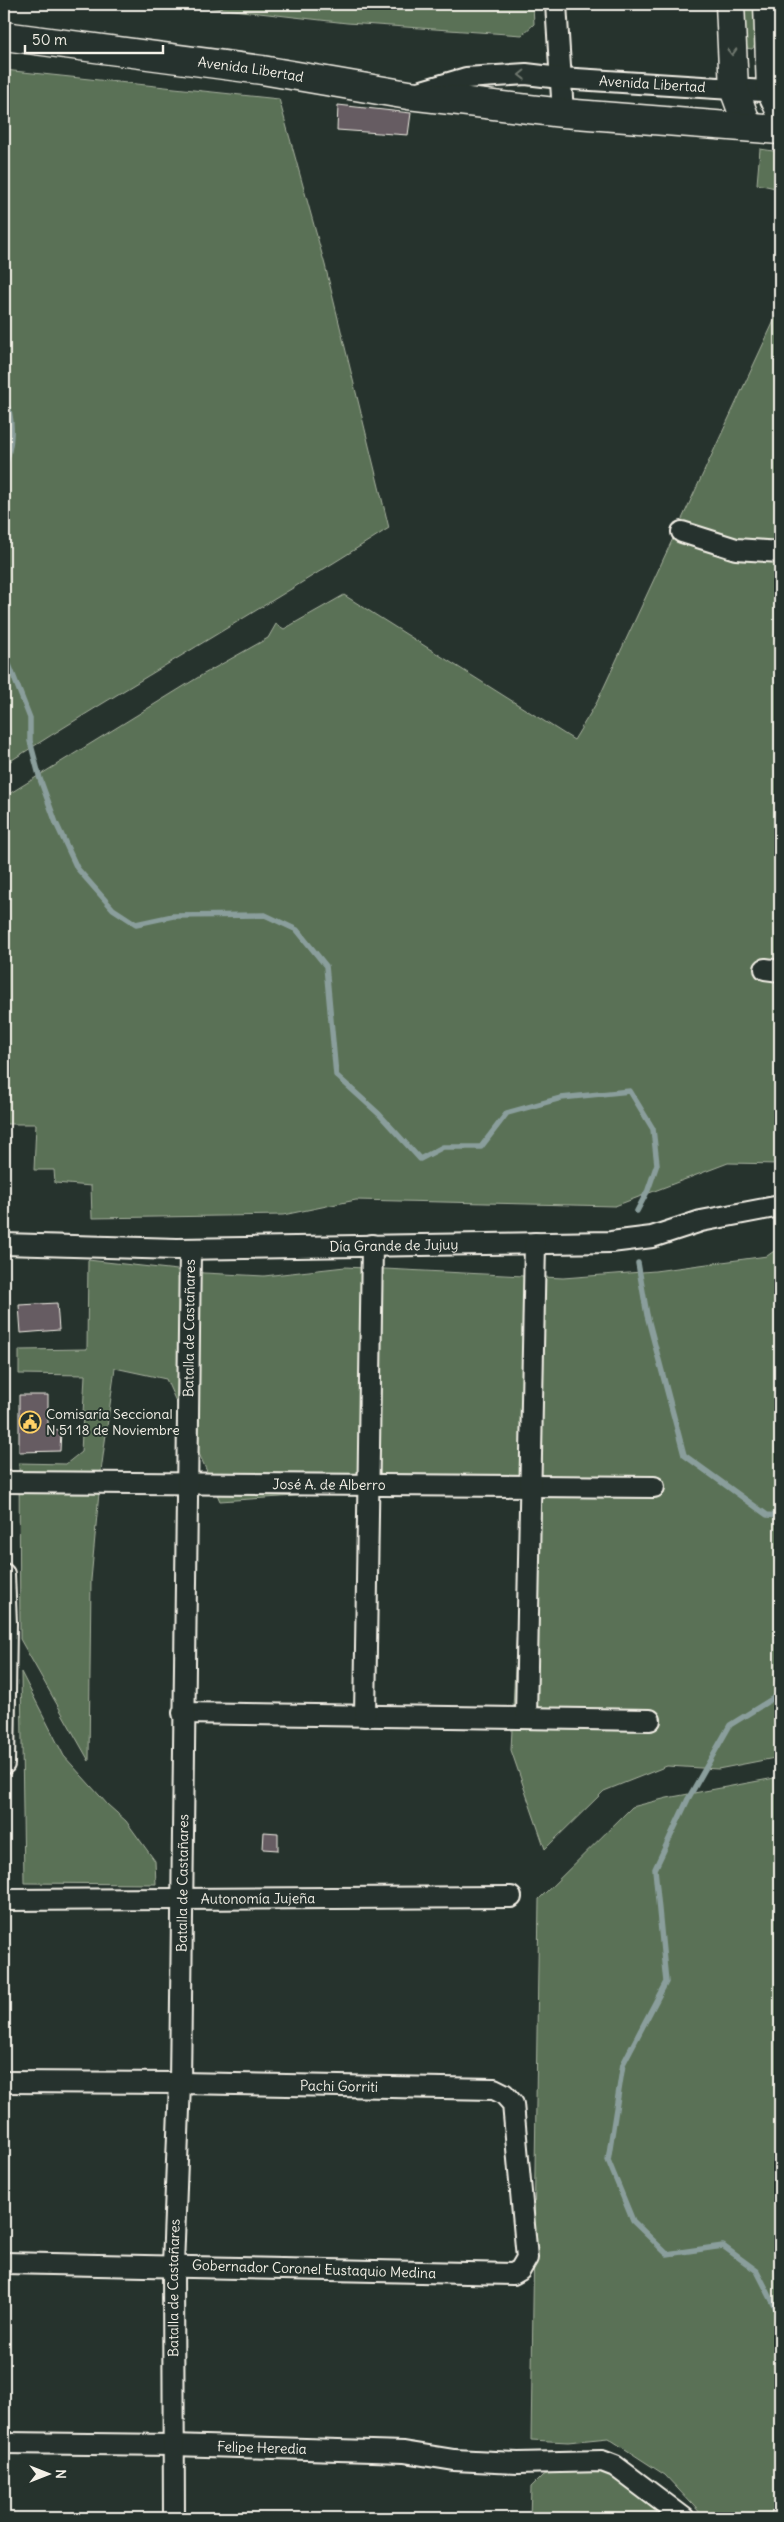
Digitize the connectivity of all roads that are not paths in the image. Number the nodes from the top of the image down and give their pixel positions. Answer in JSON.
{"nodes":[{"id":1,"x":556,"y":4,"type":"edge"},
{"id":2,"x":730,"y":4,"type":"edge"},
{"id":3,"x":768,"y":4,"type":"edge"},
{"id":4,"x":4,"y":36,"type":"edge"},
{"id":5,"x":560,"y":78,"type":"junction"},
{"id":6,"x":734,"y":89,"type":"junction"},
{"id":7,"x":408,"y":95,"type":"junction"},
{"id":8,"x":777,"y":98,"type":"edge"},
{"id":9,"x":563,"y":113,"type":"junction"},
{"id":10,"x":748,"y":126,"type":"junction"},
{"id":11,"x":780,"y":130,"type":"edge"},
{"id":12,"x":682,"y":532,"type":"dead end"},
{"id":13,"x":780,"y":552,"type":"edge"},
{"id":14,"x":780,"y":1206,"type":"edge"},
{"id":15,"x":535,"y":1243,"type":"junction"},
{"id":16,"x":4,"y":1244,"type":"edge"},
{"id":17,"x":372,"y":1246,"type":"junction"},
{"id":18,"x":190,"y":1248,"type":"junction"},
{"id":19,"x":4,"y":1482,"type":"edge"},
{"id":20,"x":186,"y":1485,"type":"junction"},
{"id":21,"x":369,"y":1486,"type":"junction"},
{"id":22,"x":531,"y":1487,"type":"junction"},
{"id":23,"x":654,"y":1487,"type":"dead end"},
{"id":24,"x":4,"y":1574,"type":"edge"},
{"id":25,"x":183,"y":1713,"type":"junction"},
{"id":26,"x":366,"y":1716,"type":"junction"},
{"id":27,"x":526,"y":1718,"type":"junction"},
{"id":28,"x":650,"y":1720,"type":"dead end"},
{"id":29,"x":4,"y":1764,"type":"edge"},
{"id":30,"x":511,"y":1897,"type":"dead end"},
{"id":31,"x":180,"y":1899,"type":"junction"},
{"id":32,"x":4,"y":1900,"type":"edge"},
{"id":33,"x":4,"y":2082,"type":"edge"},
{"id":34,"x":180,"y":2083,"type":"junction"},
{"id":35,"x":527,"y":2258,"type":"joint"},
{"id":36,"x":4,"y":2263,"type":"edge"},
{"id":37,"x":173,"y":2265,"type":"junction"},
{"id":38,"x":4,"y":2443,"type":"edge"},
{"id":39,"x":173,"y":2445,"type":"junction"},
{"id":40,"x":174,"y":2518,"type":"edge"},
{"id":41,"x":684,"y":2518,"type":"edge"}],
"edges":[{"from":1,"to":5,"type":"street"},
{"from":2,"to":6,"type":"street","one_way":true},
{"from":3,"to":8,"type":"street"},
{"from":4,"to":7,"type":"street","name":"Avenida Libertad"},
{"from":5,"to":6,"type":"street","name":"Avenida Libertad"},
{"from":5,"to":7,"type":"street","name":"Avenida Libertad","one_way":true},
{"from":5,"to":9,"type":"street"},
{"from":6,"to":8,"type":"street","name":"Avenida Libertad"},
{"from":6,"to":10,"type":"street"},
{"from":7,"to":9,"type":"street","name":"Avenida Libertad"},
{"from":9,"to":10,"type":"street","name":"Avenida Libertad"},
{"from":10,"to":11,"type":"street","name":"Avenida Libertad"},
{"from":12,"to":13,"type":"street"},
{"from":14,"to":15,"type":"street","name":"Día Grande de Jujuy"},
{"from":15,"to":17,"type":"street","name":"Día Grande de Jujuy"},
{"from":15,"to":22,"type":"street"},
{"from":16,"to":18,"type":"street","name":"Día Grande de Jujuy"},
{"from":17,"to":18,"type":"street","name":"Día Grande de Jujuy"},
{"from":17,"to":21,"type":"street"},
{"from":18,"to":20,"type":"street","name":"Batalla de Castañares"},
{"from":19,"to":20,"type":"street","name":"José A. de Alberro"},
{"from":20,"to":21,"type":"street","name":"José A. de Alberro"},
{"from":20,"to":25,"type":"street","name":"Batalla de Castañares"},
{"from":21,"to":22,"type":"street","name":"José A. de Alberro"},
{"from":21,"to":26,"type":"street"},
{"from":22,"to":23,"type":"street","name":"José A. de Alberro"},
{"from":22,"to":27,"type":"street"},
{"from":24,"to":29,"type":"street"},
{"from":25,"to":26,"type":"street"},
{"from":25,"to":31,"type":"street","name":"Batalla de Castañares"},
{"from":26,"to":27,"type":"street"},
{"from":27,"to":28,"type":"street"},
{"from":30,"to":31,"type":"street","name":"Autonomía Jujeña"},
{"from":31,"to":32,"type":"street","name":"Autonomía Jujeña"},
{"from":31,"to":34,"type":"street","name":"Batalla de Castañares"},
{"from":33,"to":34,"type":"street","name":"Pachi Gorriti"},
{"from":34,"to":35,"type":"street","name":"Pachi Gorriti"},
{"from":34,"to":37,"type":"street","name":"Batalla de Castañares"},
{"from":35,"to":37,"type":"street","name":"Gobernador Coronel Eustaquio Medina"},
{"from":36,"to":37,"type":"street","name":"Gobernador Coronel Eustaquio Medina"},
{"from":37,"to":39,"type":"street","name":"Batalla de Castañares"},
{"from":38,"to":39,"type":"street","name":"Felipe Heredia"},
{"from":39,"to":40,"type":"street","name":"Batalla de Castañares"},
{"from":39,"to":41,"type":"street","name":"Felipe Heredia"}]}
